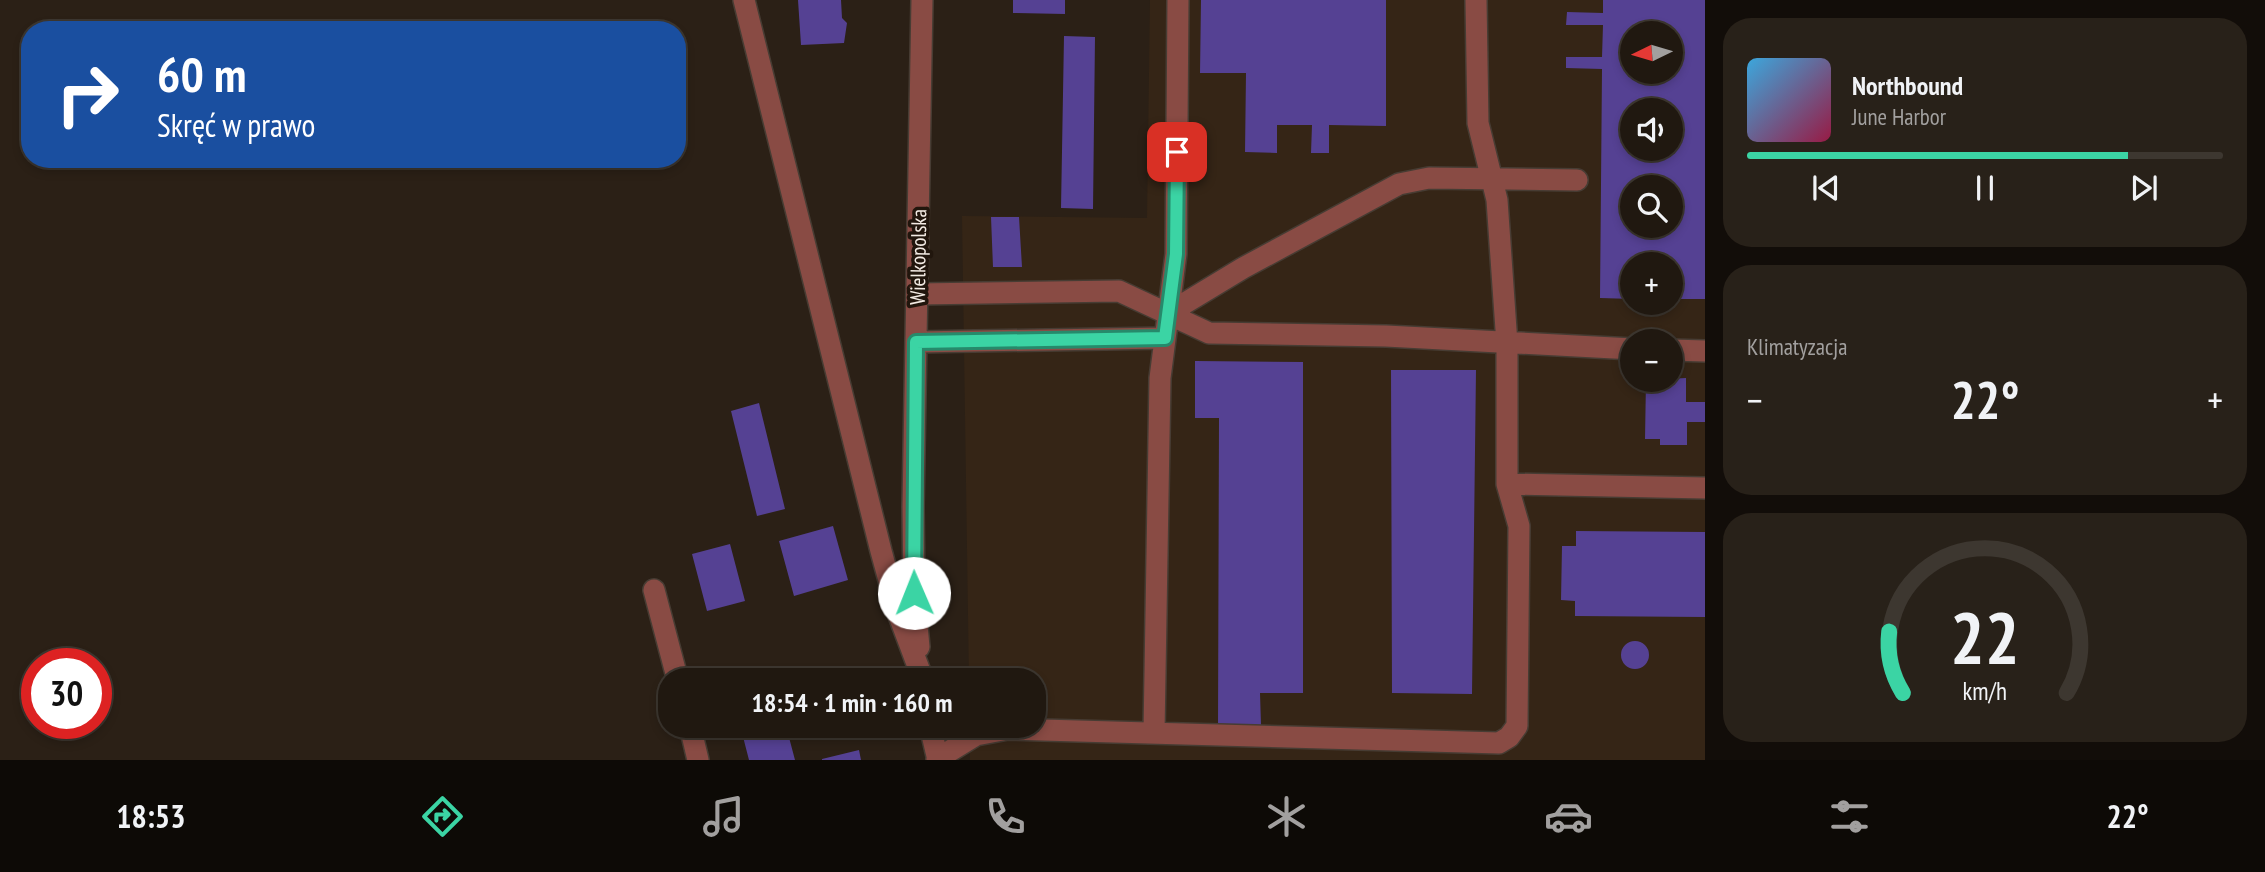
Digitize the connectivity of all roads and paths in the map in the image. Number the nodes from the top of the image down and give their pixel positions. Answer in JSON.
{"nodes":[{"id":1,"x":744,"y":0,"type":"edge"},
{"id":2,"x":922,"y":0,"type":"edge"},
{"id":3,"x":1178,"y":0,"type":"edge"},
{"id":4,"x":1476,"y":0,"type":"edge"},
{"id":5,"x":1491,"y":178,"type":"junction"},
{"id":6,"x":1577,"y":180,"type":"dead end"},
{"id":7,"x":918,"y":294,"type":"junction"},
{"id":8,"x":1167,"y":314,"type":"junction"},
{"id":9,"x":1165,"y":338,"type":"junction"},
{"id":10,"x":916,"y":342,"type":"junction"},
{"id":11,"x":1507,"y":344,"type":"junction"},
{"id":12,"x":1620,"y":348,"type":"edge"},
{"id":13,"x":1683,"y":350,"type":"edge"},
{"id":14,"x":1705,"y":351,"type":"edge"},
{"id":15,"x":1507,"y":484,"type":"junction"},
{"id":16,"x":1705,"y":488,"type":"edge"},
{"id":17,"x":654,"y":590,"type":"dead end"},
{"id":18,"x":675,"y":668,"type":"edge"},
{"id":19,"x":918,"y":668,"type":"edge"},
{"id":20,"x":921,"y":668,"type":"edge"},
{"id":21,"x":1154,"y":733,"type":"junction"},
{"id":22,"x":693,"y":738,"type":"edge"},
{"id":23,"x":932,"y":738,"type":"edge"},
{"id":24,"x":698,"y":760,"type":"edge"},
{"id":25,"x":937,"y":760,"type":"edge"}],
"edges":[{"from":1,"to":19,"type":"street"},
{"from":2,"to":7,"type":"street","name":"Wielkopolska"},
{"from":3,"to":8,"type":"street"},
{"from":4,"to":5,"type":"street"},
{"from":5,"to":6,"type":"street"},
{"from":5,"to":8,"type":"street"},
{"from":5,"to":11,"type":"street"},
{"from":7,"to":8,"type":"street"},
{"from":7,"to":10,"type":"street","name":"Wielkopolska"},
{"from":8,"to":9,"type":"street"},
{"from":8,"to":11,"type":"street"},
{"from":9,"to":10,"type":"street"},
{"from":9,"to":21,"type":"street"},
{"from":10,"to":20,"type":"street","name":"Wielkopolska"},
{"from":11,"to":12,"type":"street"},
{"from":11,"to":15,"type":"street"},
{"from":13,"to":14,"type":"street"},
{"from":15,"to":16,"type":"street"},
{"from":15,"to":21,"type":"street"},
{"from":17,"to":18,"type":"street"},
{"from":21,"to":25,"type":"street"},
{"from":22,"to":24,"type":"street"},
{"from":23,"to":25,"type":"street"}]}
